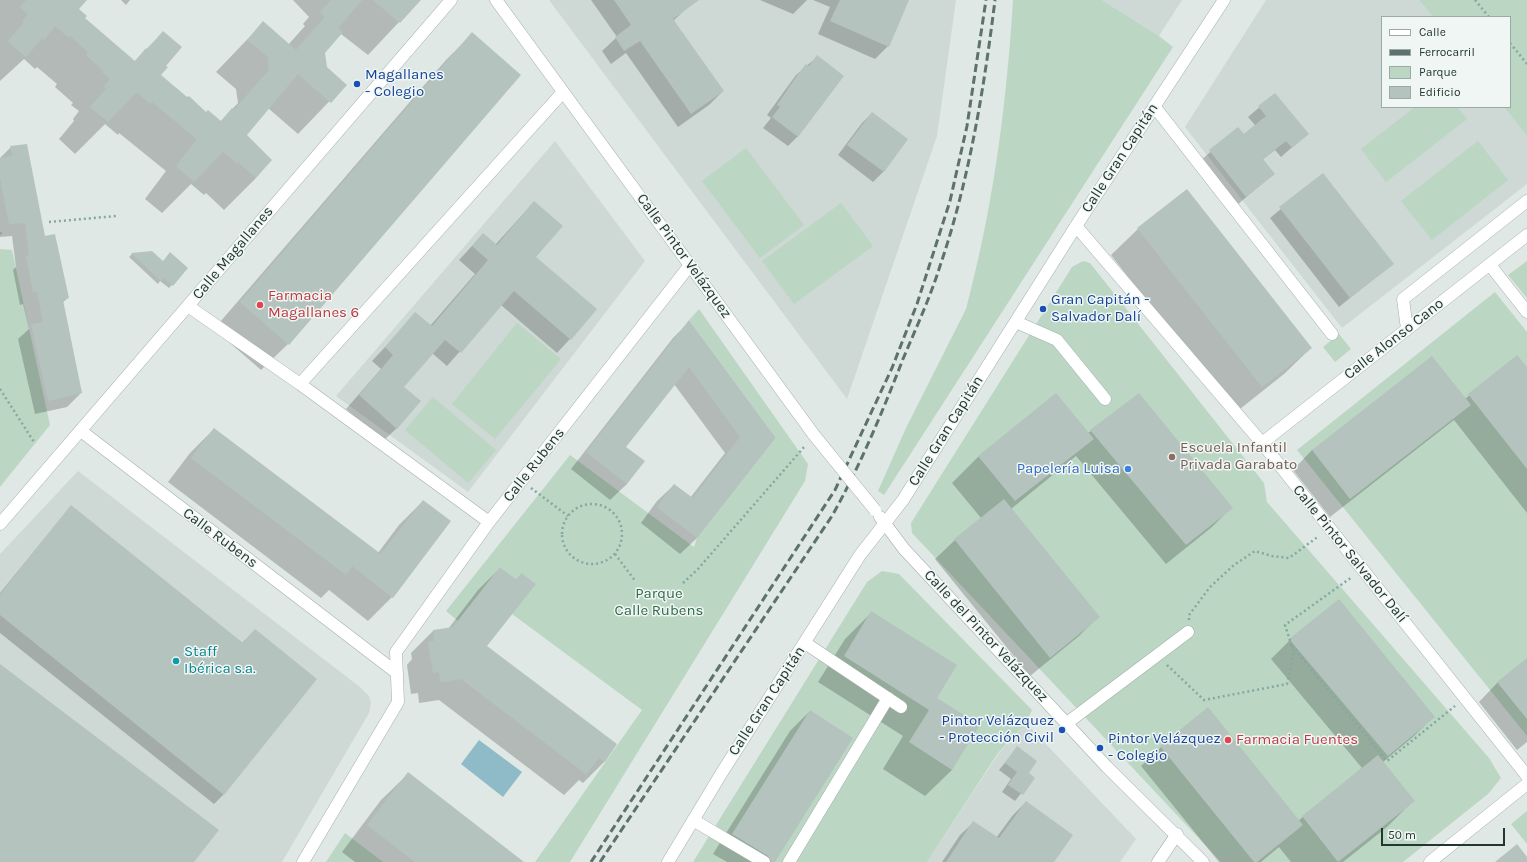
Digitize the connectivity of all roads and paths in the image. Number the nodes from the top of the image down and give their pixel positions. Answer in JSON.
{"nodes":[{"id":1,"x":451,"y":0,"type":"edge"},
{"id":2,"x":496,"y":0,"type":"edge"},
{"id":3,"x":1224,"y":0,"type":"edge"},
{"id":4,"x":1475,"y":0,"type":"edge"},
{"id":5,"x":1488,"y":16,"type":"edge"},
{"id":6,"x":1511,"y":44,"type":"edge"},
{"id":7,"x":1527,"y":64,"type":"edge"},
{"id":8,"x":563,"y":92,"type":"junction"},
{"id":9,"x":1154,"y":106,"type":"junction"},
{"id":10,"x":1527,"y":201,"type":"edge"},
{"id":11,"x":116,"y":216,"type":"dead end"},
{"id":12,"x":49,"y":222,"type":"dead end"},
{"id":13,"x":1076,"y":226,"type":"junction"},
{"id":14,"x":3,"y":231,"type":"dead end"},
{"id":15,"x":0,"y":234,"type":"edge"},
{"id":16,"x":1527,"y":235,"type":"edge"},
{"id":17,"x":690,"y":264,"type":"junction"},
{"id":18,"x":1490,"y":265,"type":"junction"},
{"id":19,"x":188,"y":306,"type":"junction"},
{"id":20,"x":1527,"y":312,"type":"edge"},
{"id":21,"x":1016,"y":322,"type":"junction"},
{"id":22,"x":1407,"y":329,"type":"junction"},
{"id":23,"x":1332,"y":334,"type":"dead end"},
{"id":24,"x":300,"y":384,"type":"junction"},
{"id":25,"x":0,"y":388,"type":"edge"},
{"id":26,"x":1105,"y":399,"type":"dead end"},
{"id":27,"x":81,"y":432,"type":"junction"},
{"id":28,"x":814,"y":435,"type":"junction"},
{"id":29,"x":34,"y":442,"type":"dead end"},
{"id":30,"x":1262,"y":443,"type":"junction"},
{"id":31,"x":522,"y":481,"type":"junction"},
{"id":32,"x":15,"y":506,"type":"junction"},
{"id":33,"x":875,"y":510,"type":"joint"},
{"id":34,"x":0,"y":513,"type":"edge"},
{"id":35,"x":568,"y":516,"type":"junction"},
{"id":36,"x":489,"y":522,"type":"junction"},
{"id":37,"x":884,"y":523,"type":"junction"},
{"id":38,"x":0,"y":524,"type":"edge"},
{"id":39,"x":1329,"y":528,"type":"junction"},
{"id":40,"x":615,"y":554,"type":"junction"},
{"id":41,"x":1362,"y":570,"type":"junction"},
{"id":42,"x":636,"y":582,"type":"dead end"},
{"id":43,"x":683,"y":583,"type":"dead end"},
{"id":44,"x":1188,"y":632,"type":"joint"},
{"id":45,"x":805,"y":643,"type":"junction"},
{"id":46,"x":1291,"y":644,"type":"junction"},
{"id":47,"x":1157,"y":654,"type":"junction"},
{"id":48,"x":396,"y":673,"type":"junction"},
{"id":49,"x":888,"y":698,"type":"junction"},
{"id":50,"x":1465,"y":698,"type":"junction"},
{"id":51,"x":901,"y":706,"type":"dead end"},
{"id":52,"x":1067,"y":723,"type":"junction"},
{"id":53,"x":1527,"y":776,"type":"edge"},
{"id":54,"x":1527,"y":784,"type":"edge"},
{"id":55,"x":693,"y":820,"type":"junction"},
{"id":56,"x":1176,"y":834,"type":"junction"},
{"id":57,"x":303,"y":862,"type":"edge"},
{"id":58,"x":668,"y":862,"type":"edge"},
{"id":59,"x":764,"y":862,"type":"edge"},
{"id":60,"x":789,"y":862,"type":"edge"},
{"id":61,"x":1158,"y":862,"type":"edge"},
{"id":62,"x":1203,"y":862,"type":"edge"},
{"id":63,"x":1430,"y":862,"type":"edge"}],
"edges":[{"from":1,"to":19,"type":"street","name":"Calle Magallanes"},
{"from":2,"to":8,"type":"street","name":"Calle Pintor Velázquez"},
{"from":3,"to":9,"type":"street","name":"Calle Gran Capitán"},
{"from":4,"to":5,"type":"path"},
{"from":6,"to":7,"type":"path"},
{"from":8,"to":17,"type":"street","name":"Calle Pintor Velázquez"},
{"from":8,"to":24,"type":"street"},
{"from":9,"to":13,"type":"street","name":"Calle Gran Capitán"},
{"from":9,"to":23,"type":"street"},
{"from":10,"to":22,"type":"street"},
{"from":11,"to":12,"type":"path"},
{"from":13,"to":21,"type":"street","name":"Calle Gran Capitán"},
{"from":13,"to":30,"type":"street","name":"Calle Pintor Salvador Dalí"},
{"from":14,"to":15,"type":"path"},
{"from":16,"to":18,"type":"street","name":"Calle Alonso Cano"},
{"from":17,"to":28,"type":"street","name":"Calle Pintor Velázquez"},
{"from":17,"to":31,"type":"street","name":"Calle Rubens"},
{"from":18,"to":20,"type":"street"},
{"from":18,"to":22,"type":"street","name":"Calle Alonso Cano"},
{"from":19,"to":24,"type":"street"},
{"from":19,"to":27,"type":"street","name":"Calle Magallanes"},
{"from":21,"to":26,"type":"street"},
{"from":21,"to":37,"type":"street","name":"Calle Gran Capitán"},
{"from":22,"to":30,"type":"street","name":"Calle Alonso Cano"},
{"from":24,"to":36,"type":"street"},
{"from":25,"to":29,"type":"path"},
{"from":27,"to":32,"type":"street","name":"Calle Magallanes"},
{"from":27,"to":48,"type":"street","name":"Calle Rubens"},
{"from":28,"to":33,"type":"street","name":"Calle Pintor Velázquez","bridge":true},
{"from":28,"to":43,"type":"path"},
{"from":30,"to":39,"type":"street","name":"Calle Pintor Salvador Dalí"},
{"from":31,"to":35,"type":"path"},
{"from":31,"to":36,"type":"street","name":"Calle Rubens"},
{"from":32,"to":34,"type":"street","name":"Calle Magallanes"},
{"from":32,"to":38,"type":"street","name":"Calle Magallanes"},
{"from":33,"to":37,"type":"street","name":"Calle del Pintor Velázquez"},
{"from":35,"to":40,"type":"path"},
{"from":35,"to":40,"type":"path"},
{"from":36,"to":48,"type":"street","name":"Calle Rubens"},
{"from":37,"to":45,"type":"street","name":"Calle Gran Capitán"},
{"from":37,"to":52,"type":"street","name":"Calle del Pintor Velázquez"},
{"from":39,"to":41,"type":"street","name":"Calle Pintor Salvador Dalí"},
{"from":39,"to":44,"type":"path"},
{"from":40,"to":42,"type":"path"},
{"from":41,"to":46,"type":"path"},
{"from":41,"to":50,"type":"street","name":"Calle Pintor Salvador Dalí"},
{"from":44,"to":47,"type":"street"},
{"from":45,"to":49,"type":"street"},
{"from":45,"to":55,"type":"street","name":"Calle Gran Capitán"},
{"from":46,"to":47,"type":"path"},
{"from":46,"to":50,"type":"path"},
{"from":47,"to":52,"type":"street"},
{"from":48,"to":57,"type":"street","name":"Calle Rubens"},
{"from":49,"to":51,"type":"street"},
{"from":49,"to":60,"type":"street"},
{"from":50,"to":53,"type":"street","name":"Calle Pintor Salvador Dalí"},
{"from":52,"to":56,"type":"street","name":"Calle del Pintor Velázquez"},
{"from":54,"to":63,"type":"street"},
{"from":55,"to":58,"type":"street","name":"Calle Gran Capitán"},
{"from":55,"to":59,"type":"street"},
{"from":56,"to":61,"type":"street"},
{"from":56,"to":62,"type":"street","name":"Calle del Pintor Velázquez"}]}
